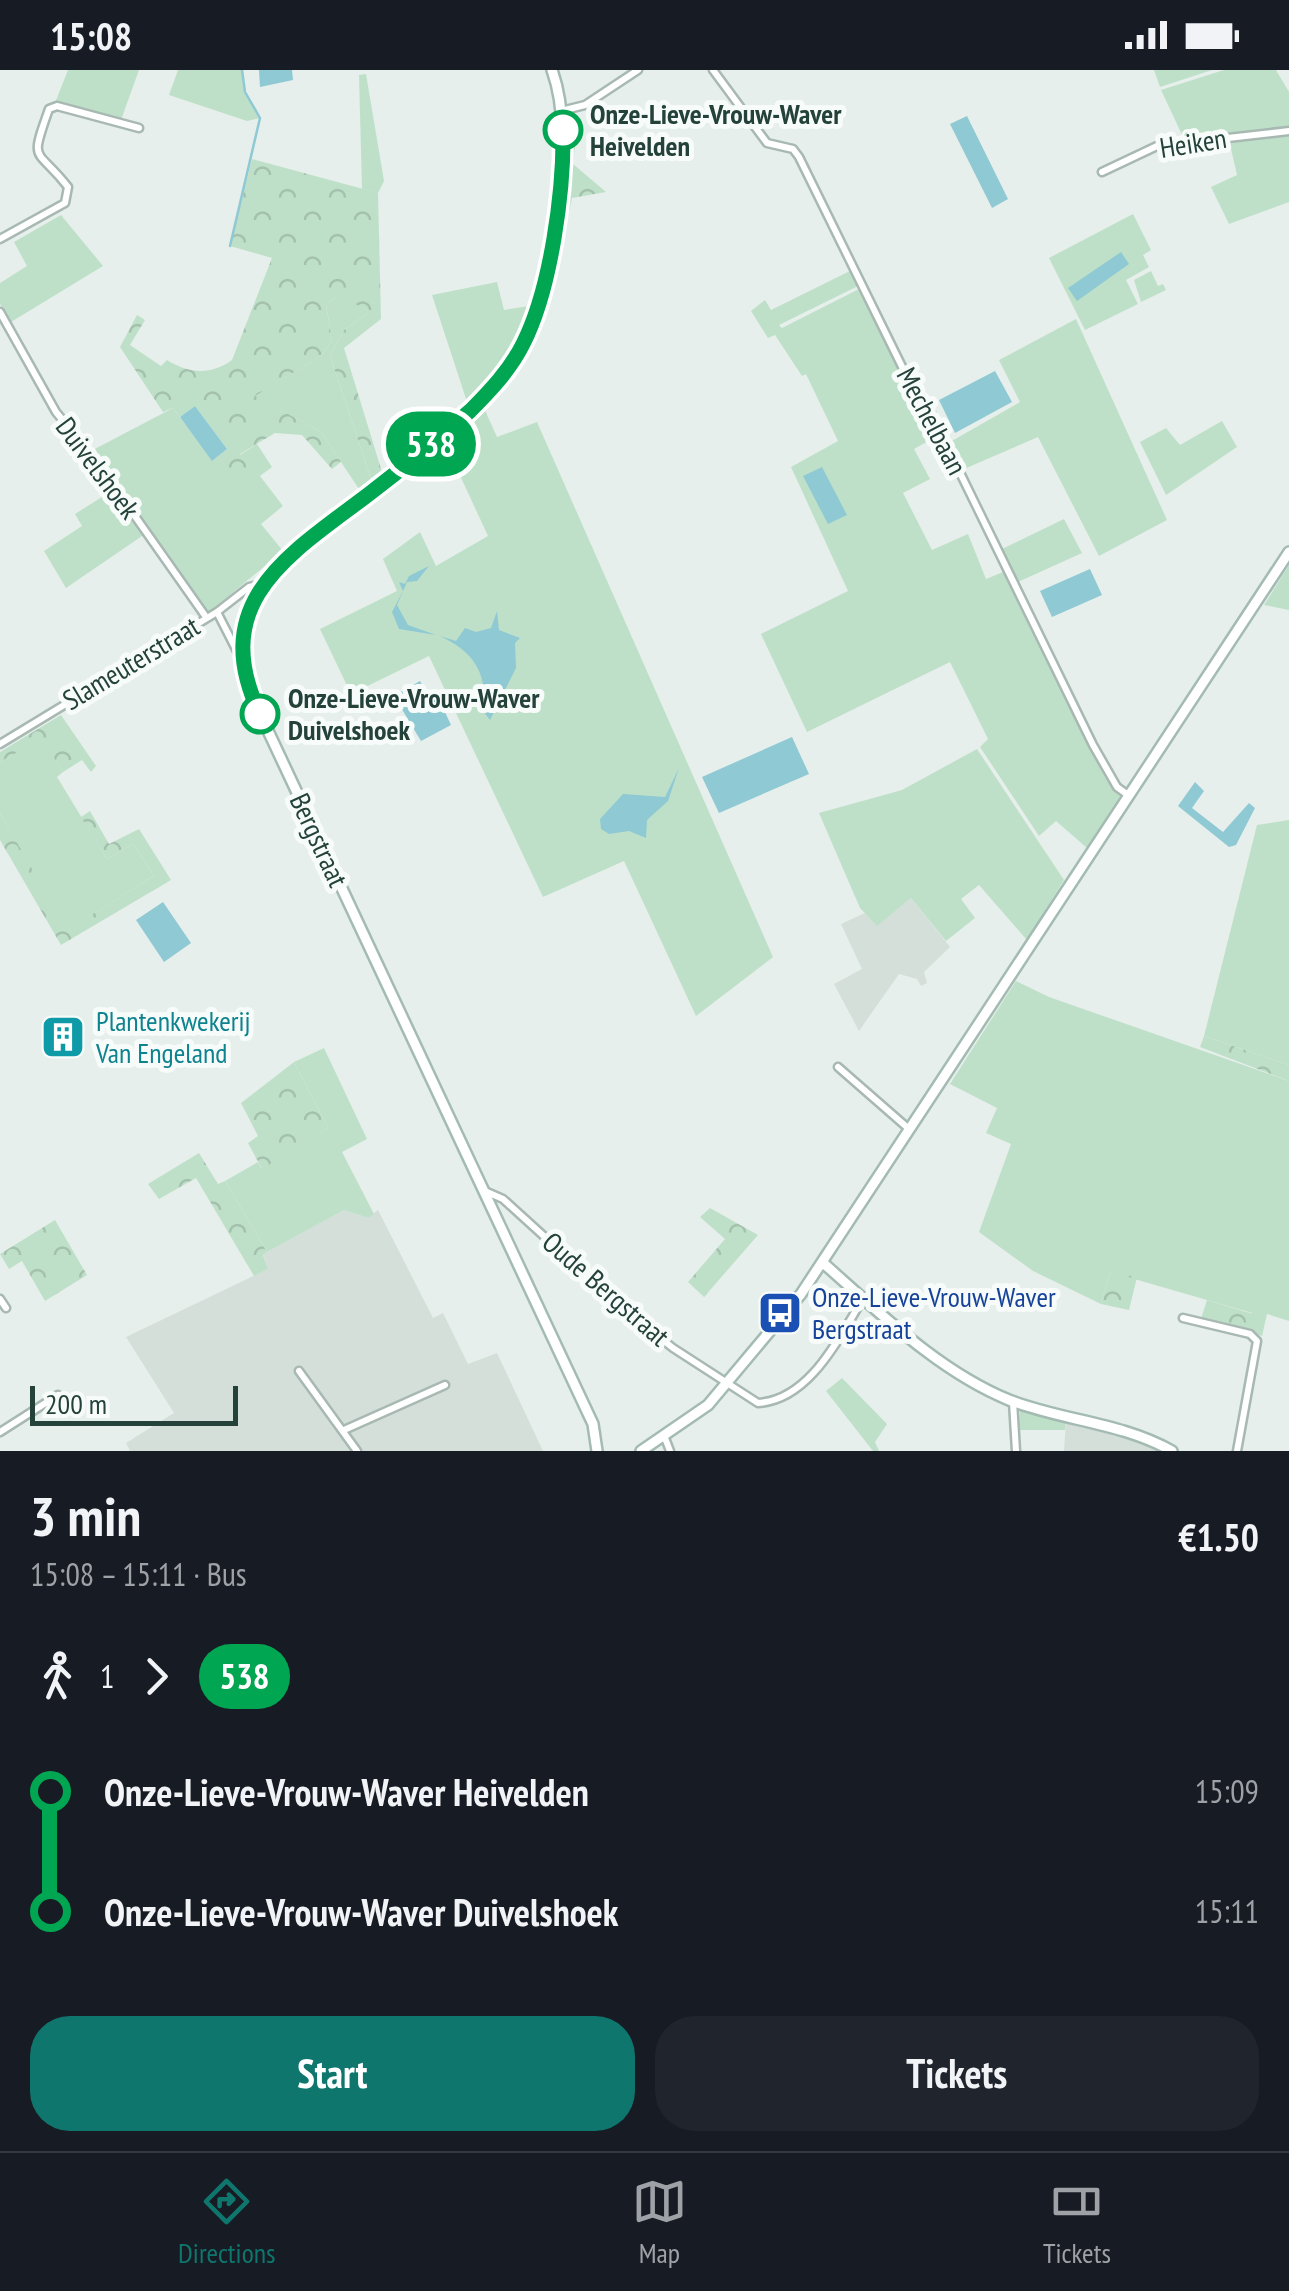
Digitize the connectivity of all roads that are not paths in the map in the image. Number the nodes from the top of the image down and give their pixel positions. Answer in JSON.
{"nodes":[{"id":1,"x":552,"y":70,"type":"edge"},
{"id":2,"x":638,"y":70,"type":"edge"},
{"id":3,"x":712,"y":70,"type":"edge"},
{"id":4,"x":561,"y":111,"type":"junction"},
{"id":5,"x":139,"y":128,"type":"dead end"},
{"id":6,"x":1289,"y":131,"type":"edge"},
{"id":7,"x":1102,"y":172,"type":"dead end"},
{"id":8,"x":0,"y":239,"type":"edge"},
{"id":9,"x":0,"y":312,"type":"edge"},
{"id":10,"x":1289,"y":552,"type":"edge"},
{"id":11,"x":262,"y":584,"type":"junction"},
{"id":12,"x":217,"y":612,"type":"junction"},
{"id":13,"x":206,"y":618,"type":"junction"},
{"id":14,"x":243,"y":663,"type":"junction"},
{"id":15,"x":0,"y":744,"type":"edge"},
{"id":16,"x":1128,"y":796,"type":"junction"},
{"id":17,"x":838,"y":1067,"type":"dead end"},
{"id":18,"x":910,"y":1129,"type":"junction"},
{"id":19,"x":487,"y":1192,"type":"junction"},
{"id":20,"x":822,"y":1262,"type":"junction"},
{"id":21,"x":0,"y":1298,"type":"edge"},
{"id":22,"x":864,"y":1298,"type":"junction"},
{"id":23,"x":6,"y":1308,"type":"dead end"},
{"id":24,"x":1183,"y":1318,"type":"dead end"},
{"id":25,"x":299,"y":1371,"type":"dead end"},
{"id":26,"x":728,"y":1384,"type":"junction"},
{"id":27,"x":445,"y":1386,"type":"dead end"},
{"id":28,"x":58,"y":1396,"type":"dead end"},
{"id":29,"x":1012,"y":1401,"type":"junction"},
{"id":30,"x":344,"y":1430,"type":"junction"},
{"id":31,"x":0,"y":1432,"type":"edge"},
{"id":32,"x":666,"y":1438,"type":"junction"},
{"id":33,"x":357,"y":1451,"type":"edge"},
{"id":34,"x":597,"y":1451,"type":"edge"},
{"id":35,"x":642,"y":1451,"type":"edge"},
{"id":36,"x":670,"y":1451,"type":"edge"},
{"id":37,"x":1016,"y":1451,"type":"edge"},
{"id":38,"x":1172,"y":1451,"type":"edge"},
{"id":39,"x":1237,"y":1451,"type":"edge"}],
"edges":[{"from":1,"to":4,"type":"street","name":"Bergstraat"},
{"from":2,"to":4,"type":"street"},
{"from":3,"to":16,"type":"street","name":"Mechelbaan"},
{"from":4,"to":11,"type":"street","name":"Bergstraat"},
{"from":5,"to":8,"type":"street"},
{"from":6,"to":7,"type":"street","name":"Heiken"},
{"from":9,"to":13,"type":"street","name":"Duivelshoek"},
{"from":10,"to":16,"type":"street"},
{"from":11,"to":12,"type":"street","name":"Slameuterstraat"},
{"from":11,"to":14,"type":"street","name":"Bergstraat"},
{"from":12,"to":13,"type":"street","name":"Slameuterstraat"},
{"from":12,"to":14,"type":"street"},
{"from":13,"to":15,"type":"street","name":"Slameuterstraat"},
{"from":14,"to":19,"type":"street","name":"Bergstraat"},
{"from":16,"to":18,"type":"street"},
{"from":17,"to":18,"type":"street"},
{"from":18,"to":20,"type":"street"},
{"from":19,"to":26,"type":"street","name":"Oude Bergstraat"},
{"from":19,"to":34,"type":"street","name":"Bergstraat"},
{"from":20,"to":22,"type":"street"},
{"from":20,"to":26,"type":"street"},
{"from":21,"to":23,"type":"street"},
{"from":22,"to":26,"type":"street"},
{"from":22,"to":29,"type":"street"},
{"from":24,"to":39,"type":"street"},
{"from":25,"to":30,"type":"street"},
{"from":26,"to":32,"type":"street"},
{"from":27,"to":30,"type":"street"},
{"from":28,"to":31,"type":"street"},
{"from":29,"to":37,"type":"street"},
{"from":29,"to":38,"type":"street"},
{"from":30,"to":33,"type":"street"},
{"from":32,"to":35,"type":"street"},
{"from":32,"to":36,"type":"street"}]}
